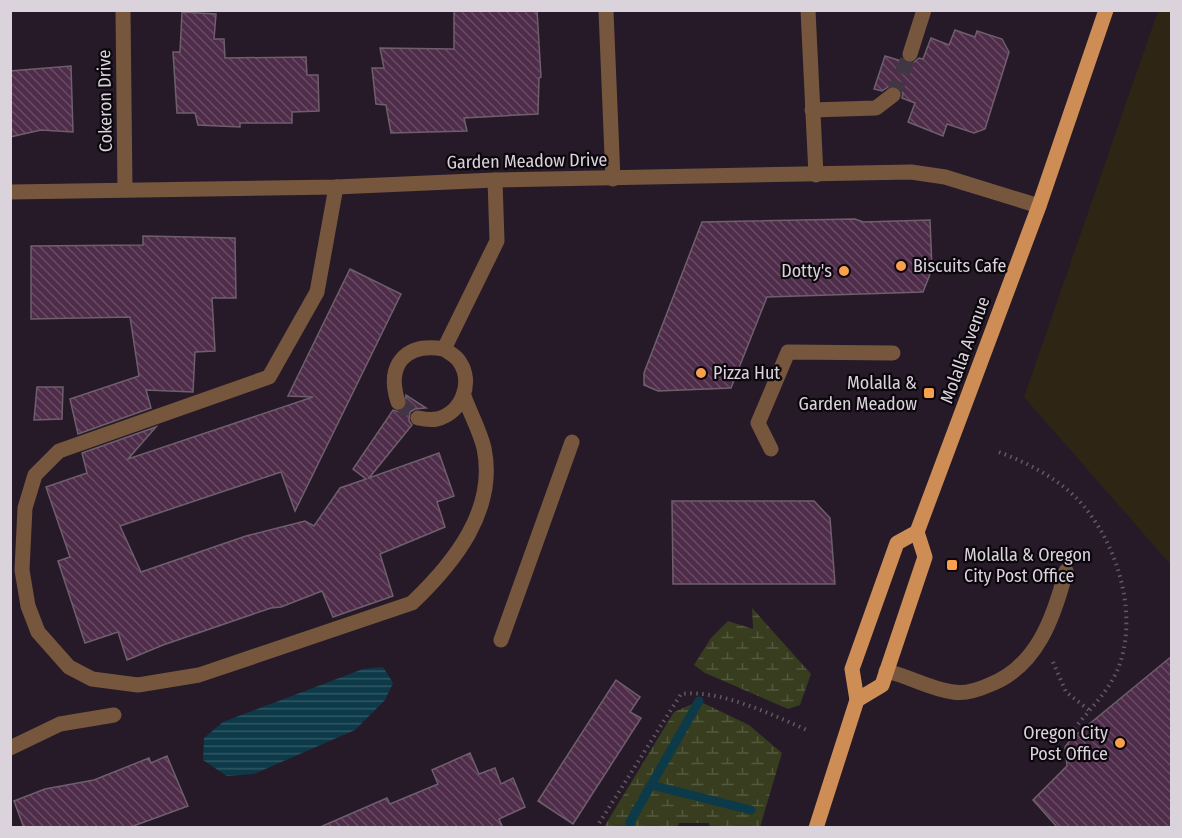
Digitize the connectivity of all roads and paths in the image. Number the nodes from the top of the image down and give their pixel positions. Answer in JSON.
{"nodes":[{"id":1,"x":123,"y":10,"type":"edge"},
{"id":2,"x":808,"y":10,"type":"edge"},
{"id":3,"x":924,"y":10,"type":"edge"},
{"id":4,"x":1106,"y":10,"type":"edge"},
{"id":5,"x":606,"y":11,"type":"edge"},
{"id":6,"x":910,"y":54,"type":"tunnel mouth"},
{"id":7,"x":893,"y":95,"type":"tunnel mouth"},
{"id":8,"x":812,"y":110,"type":"junction"},
{"id":9,"x":816,"y":175,"type":"junction"},
{"id":10,"x":613,"y":179,"type":"junction"},
{"id":11,"x":495,"y":180,"type":"junction"},
{"id":12,"x":336,"y":187,"type":"junction"},
{"id":13,"x":125,"y":190,"type":"junction"},
{"id":14,"x":10,"y":192,"type":"edge"},
{"id":15,"x":1039,"y":206,"type":"junction"},
{"id":16,"x":444,"y":349,"type":"junction"},
{"id":17,"x":893,"y":353,"type":"dead end"},
{"id":18,"x":464,"y":396,"type":"junction"},
{"id":19,"x":398,"y":402,"type":"tunnel mouth"},
{"id":20,"x":418,"y":418,"type":"dead end"},
{"id":21,"x":572,"y":442,"type":"dead end"},
{"id":22,"x":771,"y":449,"type":"dead end"},
{"id":23,"x":917,"y":532,"type":"junction"},
{"id":24,"x":1066,"y":571,"type":"dead end"},
{"id":25,"x":501,"y":640,"type":"dead end"},
{"id":26,"x":886,"y":671,"type":"junction"},
{"id":27,"x":857,"y":700,"type":"junction"},
{"id":28,"x":114,"y":715,"type":"dead end"},
{"id":29,"x":809,"y":731,"type":"dead end"},
{"id":30,"x":10,"y":748,"type":"edge"},
{"id":31,"x":596,"y":828,"type":"edge"},
{"id":32,"x":816,"y":828,"type":"edge"}],
"edges":[{"from":1,"to":13,"type":"street","name":"Cokeron Drive"},
{"from":2,"to":8,"type":"street"},
{"from":3,"to":6,"type":"street"},
{"from":4,"to":15,"type":"main road","name":"Molalla Avenue"},
{"from":5,"to":10,"type":"street"},
{"from":7,"to":8,"type":"street"},
{"from":8,"to":9,"type":"street"},
{"from":9,"to":10,"type":"street","name":"Garden Meadow Drive"},
{"from":9,"to":15,"type":"street","name":"Garden Meadow Drive"},
{"from":10,"to":11,"type":"street","name":"Garden Meadow Drive"},
{"from":11,"to":12,"type":"street","name":"Garden Meadow Drive"},
{"from":11,"to":16,"type":"street"},
{"from":12,"to":13,"type":"street","name":"Garden Meadow Drive"},
{"from":12,"to":18,"type":"street"},
{"from":13,"to":14,"type":"street","name":"Garden Meadow Drive"},
{"from":15,"to":23,"type":"main road","name":"Molalla Avenue"},
{"from":16,"to":18,"type":"street"},
{"from":16,"to":19,"type":"street"},
{"from":17,"to":22,"type":"street"},
{"from":18,"to":20,"type":"street"},
{"from":21,"to":25,"type":"street"},
{"from":23,"to":26,"type":"main road"},
{"from":23,"to":27,"type":"main road"},
{"from":24,"to":26,"type":"street"},
{"from":26,"to":27,"type":"main road"},
{"from":27,"to":32,"type":"main road"},
{"from":28,"to":30,"type":"street"},
{"from":29,"to":31,"type":"path"}]}
